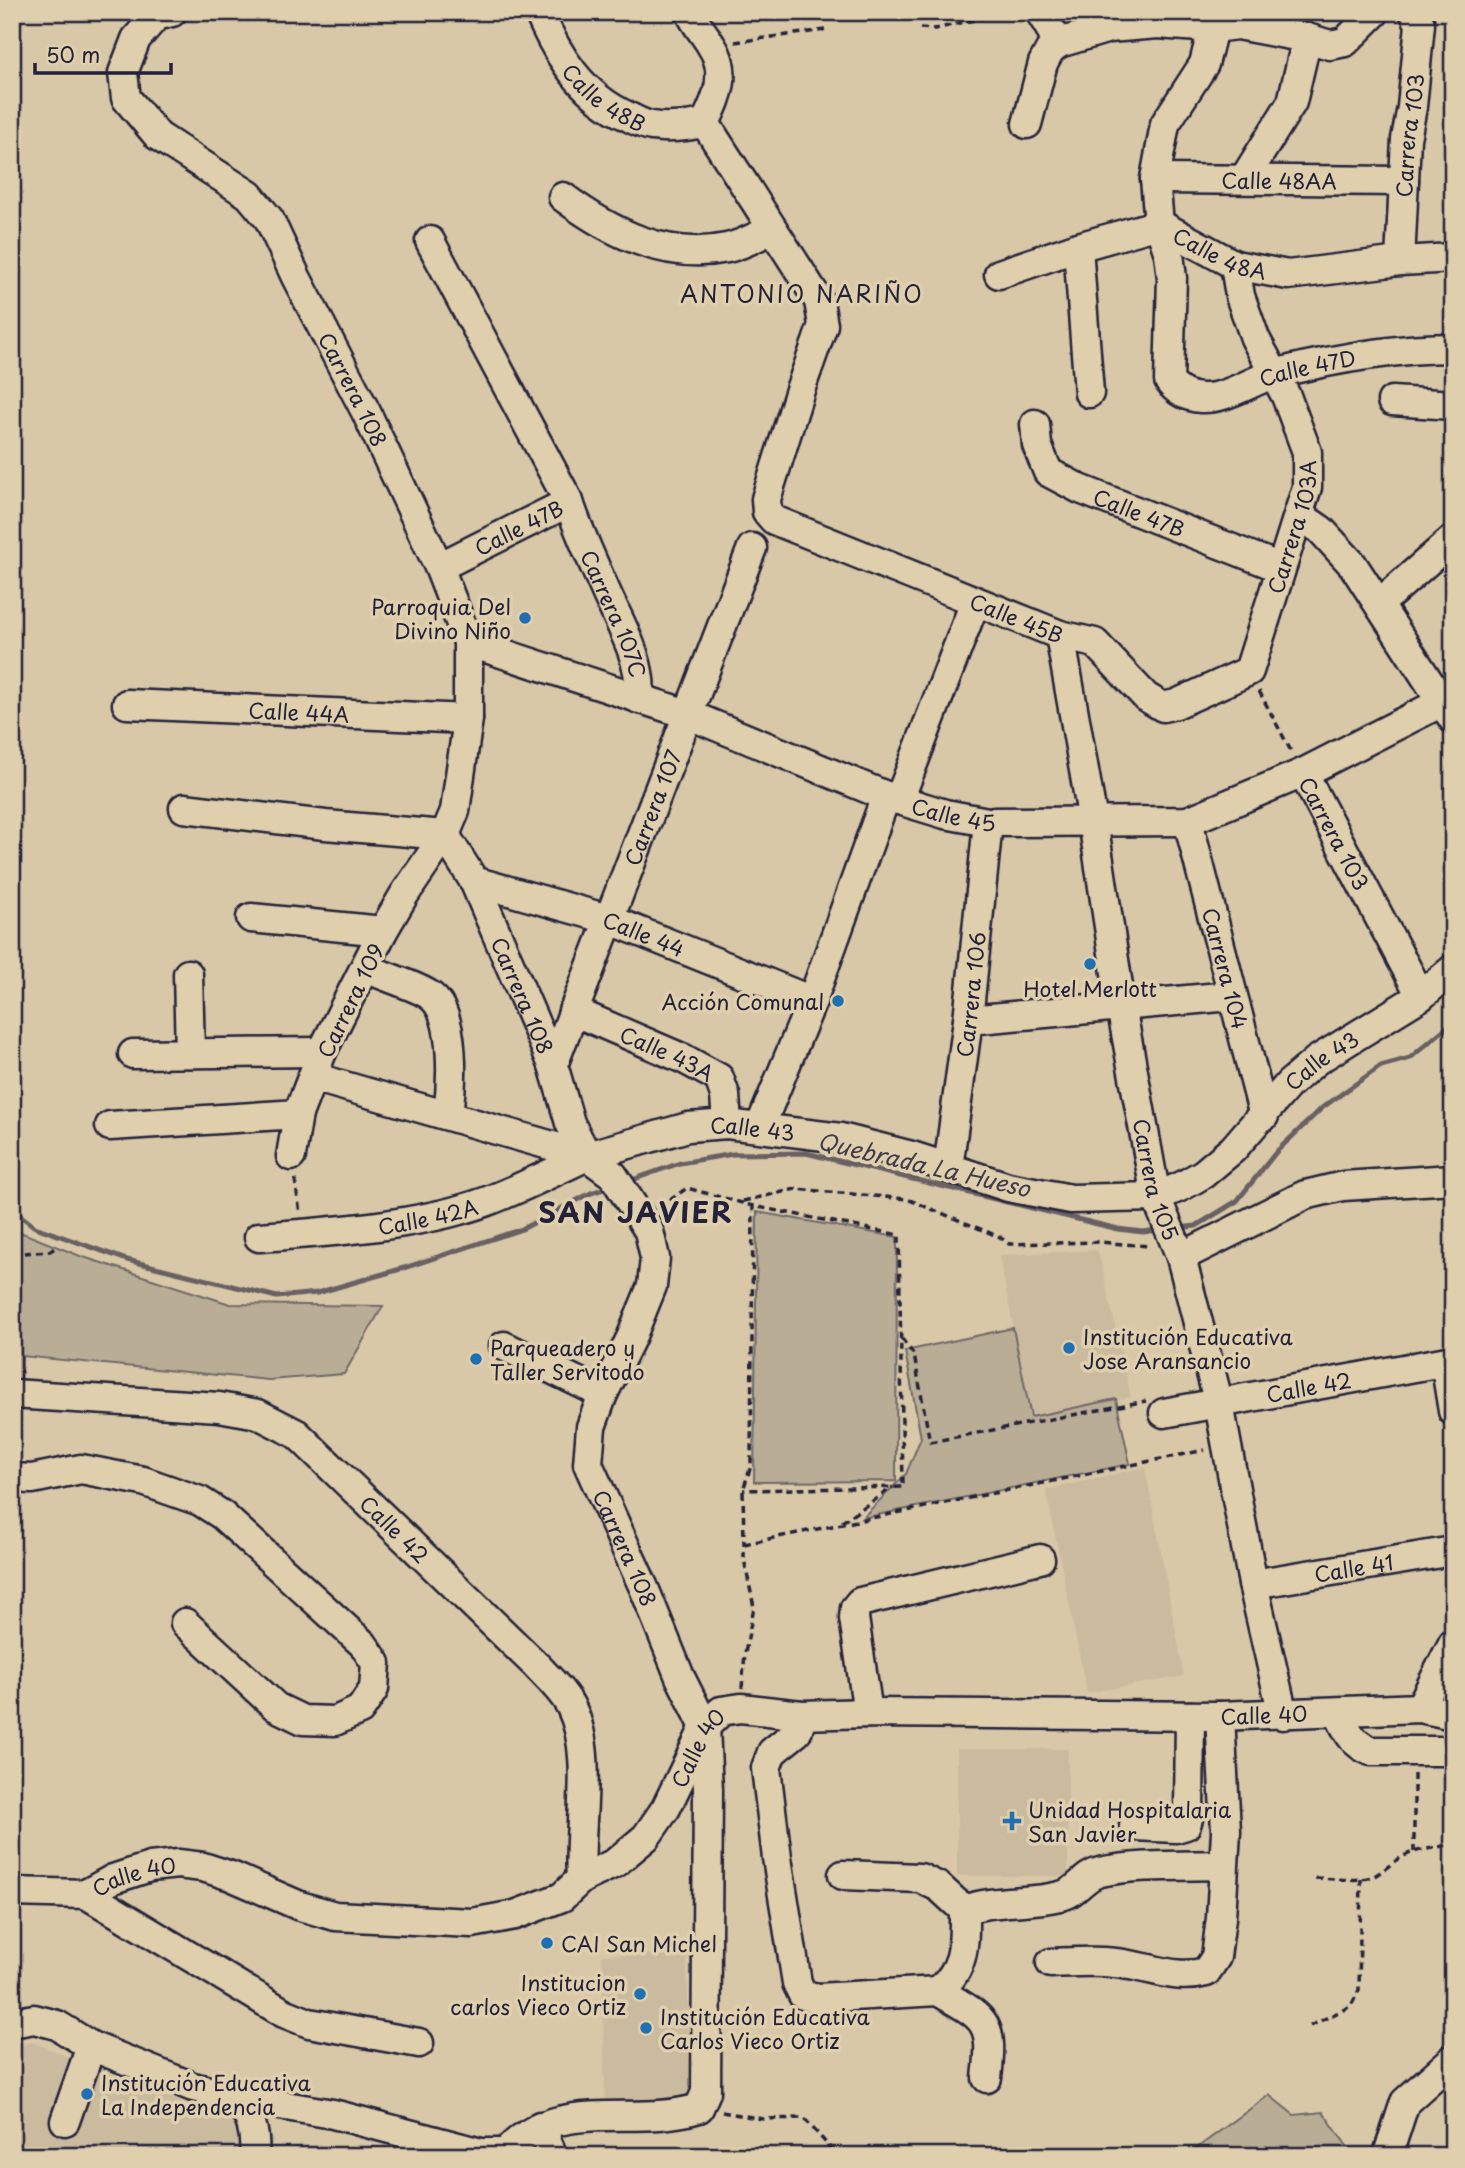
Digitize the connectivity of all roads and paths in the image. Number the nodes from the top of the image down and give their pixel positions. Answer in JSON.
{"nodes":[{"id":1,"x":539,"y":12,"type":"edge"},
{"id":2,"x":690,"y":12,"type":"edge"},
{"id":3,"x":1008,"y":12,"type":"edge"},
{"id":4,"x":1040,"y":12,"type":"edge"},
{"id":5,"x":1375,"y":12,"type":"edge"},
{"id":6,"x":1414,"y":12,"type":"edge"},
{"id":7,"x":162,"y":13,"type":"edge"},
{"id":8,"x":1211,"y":20,"type":"edge"},
{"id":9,"x":920,"y":28,"type":"dead end"},
{"id":10,"x":825,"y":30,"type":"dead end"},
{"id":11,"x":1307,"y":38,"type":"junction"},
{"id":12,"x":1059,"y":43,"type":"junction"},
{"id":13,"x":713,"y":46,"type":"junction"},
{"id":14,"x":705,"y":123,"type":"junction"},
{"id":15,"x":1027,"y":124,"type":"dead end"},
{"id":16,"x":1155,"y":179,"type":"junction"},
{"id":17,"x":1244,"y":179,"type":"junction"},
{"id":18,"x":1404,"y":181,"type":"junction"},
{"id":19,"x":563,"y":197,"type":"dead end"},
{"id":20,"x":1159,"y":224,"type":"junction"},
{"id":21,"x":771,"y":230,"type":"junction"},
{"id":22,"x":430,"y":240,"type":"dead end"},
{"id":23,"x":1079,"y":247,"type":"junction"},
{"id":24,"x":1453,"y":258,"type":"edge"},
{"id":25,"x":1400,"y":261,"type":"junction"},
{"id":26,"x":1235,"y":265,"type":"junction"},
{"id":27,"x":999,"y":274,"type":"dead end"},
{"id":28,"x":1453,"y":348,"type":"edge"},
{"id":29,"x":1274,"y":374,"type":"junction"},
{"id":30,"x":1089,"y":393,"type":"dead end"},
{"id":31,"x":1392,"y":401,"type":"dead end"},
{"id":32,"x":1453,"y":405,"type":"edge"},
{"id":33,"x":1035,"y":424,"type":"dead end"},
{"id":34,"x":569,"y":502,"type":"junction"},
{"id":35,"x":1299,"y":514,"type":"junction"},
{"id":36,"x":579,"y":532,"type":"joint"},
{"id":37,"x":1453,"y":539,"type":"edge"},
{"id":38,"x":752,"y":548,"type":"dead end"},
{"id":39,"x":439,"y":568,"type":"junction"},
{"id":40,"x":1281,"y":568,"type":"junction"},
{"id":41,"x":975,"y":602,"type":"junction"},
{"id":42,"x":1379,"y":604,"type":"junction"},
{"id":43,"x":1060,"y":635,"type":"junction"},
{"id":44,"x":468,"y":642,"type":"junction"},
{"id":45,"x":1249,"y":671,"type":"junction"},
{"id":46,"x":639,"y":699,"type":"junction"},
{"id":47,"x":127,"y":705,"type":"dead end"},
{"id":48,"x":1447,"y":710,"type":"edge"},
{"id":49,"x":687,"y":714,"type":"junction"},
{"id":50,"x":468,"y":719,"type":"junction"},
{"id":51,"x":1303,"y":773,"type":"junction"},
{"id":52,"x":892,"y":798,"type":"junction"},
{"id":53,"x":184,"y":808,"type":"dead end"},
{"id":54,"x":1093,"y":821,"type":"junction"},
{"id":55,"x":1188,"y":821,"type":"junction"},
{"id":56,"x":988,"y":822,"type":"junction"},
{"id":57,"x":439,"y":844,"type":"junction"},
{"id":58,"x":474,"y":881,"type":"junction"},
{"id":59,"x":251,"y":918,"type":"dead end"},
{"id":60,"x":608,"y":919,"type":"junction"},
{"id":61,"x":383,"y":931,"type":"junction"},
{"id":62,"x":366,"y":968,"type":"junction"},
{"id":63,"x":1453,"y":969,"type":"edge"},
{"id":64,"x":188,"y":974,"type":"dead end"},
{"id":65,"x":1231,"y":996,"type":"junction"},
{"id":66,"x":1420,"y":996,"type":"junction"},
{"id":67,"x":811,"y":1001,"type":"junction"},
{"id":68,"x":1121,"y":1006,"type":"junction"},
{"id":69,"x":573,"y":1011,"type":"junction"},
{"id":70,"x":968,"y":1020,"type":"junction"},
{"id":71,"x":190,"y":1053,"type":"junction"},
{"id":72,"x":133,"y":1054,"type":"dead end"},
{"id":73,"x":318,"y":1064,"type":"junction"},
{"id":74,"x":553,"y":1065,"type":"junction"},
{"id":75,"x":298,"y":1114,"type":"junction"},
{"id":76,"x":448,"y":1114,"type":"junction"},
{"id":77,"x":1264,"y":1116,"type":"junction"},
{"id":78,"x":727,"y":1124,"type":"junction"},
{"id":79,"x":110,"y":1126,"type":"dead end"},
{"id":80,"x":760,"y":1127,"type":"junction"},
{"id":81,"x":291,"y":1156,"type":"joint"},
{"id":82,"x":587,"y":1156,"type":"junction"},
{"id":83,"x":948,"y":1168,"type":"junction"},
{"id":84,"x":1453,"y":1179,"type":"edge"},
{"id":85,"x":627,"y":1198,"type":"junction"},
{"id":86,"x":741,"y":1202,"type":"junction"},
{"id":87,"x":754,"y":1206,"type":"junction"},
{"id":88,"x":1161,"y":1209,"type":"junction"},
{"id":89,"x":303,"y":1233,"type":"junction"},
{"id":90,"x":258,"y":1237,"type":"dead end"},
{"id":91,"x":58,"y":1246,"type":"dead end"},
{"id":92,"x":1148,"y":1246,"type":"dead end"},
{"id":93,"x":12,"y":1254,"type":"edge"},
{"id":94,"x":1181,"y":1256,"type":"junction"},
{"id":95,"x":901,"y":1337,"type":"junction"},
{"id":96,"x":505,"y":1346,"type":"dead end"},
{"id":97,"x":1449,"y":1361,"type":"edge"},
{"id":98,"x":12,"y":1394,"type":"edge"},
{"id":99,"x":603,"y":1394,"type":"junction"},
{"id":100,"x":1219,"y":1404,"type":"junction"},
{"id":101,"x":1156,"y":1407,"type":"joint"},
{"id":102,"x":1453,"y":1411,"type":"edge"},
{"id":103,"x":1227,"y":1445,"type":"junction"},
{"id":104,"x":12,"y":1478,"type":"edge"},
{"id":105,"x":893,"y":1487,"type":"junction"},
{"id":106,"x":743,"y":1490,"type":"junction"},
{"id":107,"x":840,"y":1523,"type":"junction"},
{"id":108,"x":744,"y":1544,"type":"junction"},
{"id":109,"x":1453,"y":1551,"type":"edge"},
{"id":110,"x":1040,"y":1559,"type":"dead end"},
{"id":111,"x":1253,"y":1584,"type":"junction"},
{"id":112,"x":185,"y":1623,"type":"dead end"},
{"id":113,"x":1453,"y":1643,"type":"edge"},
{"id":114,"x":741,"y":1708,"type":"junction"},
{"id":115,"x":1420,"y":1708,"type":"junction"},
{"id":116,"x":868,"y":1713,"type":"junction"},
{"id":117,"x":1338,"y":1713,"type":"junction"},
{"id":118,"x":802,"y":1715,"type":"junction"},
{"id":119,"x":1283,"y":1715,"type":"junction"},
{"id":120,"x":1453,"y":1715,"type":"edge"},
{"id":121,"x":1190,"y":1716,"type":"junction"},
{"id":122,"x":1220,"y":1716,"type":"junction"},
{"id":123,"x":705,"y":1727,"type":"junction"},
{"id":124,"x":1414,"y":1751,"type":"junction"},
{"id":125,"x":1453,"y":1751,"type":"edge"},
{"id":126,"x":1134,"y":1826,"type":"dead end"},
{"id":127,"x":1453,"y":1843,"type":"edge"},
{"id":128,"x":1414,"y":1852,"type":"junction"},
{"id":129,"x":1223,"y":1865,"type":"junction"},
{"id":130,"x":843,"y":1875,"type":"dead end"},
{"id":131,"x":1315,"y":1878,"type":"dead end"},
{"id":132,"x":581,"y":1879,"type":"junction"},
{"id":133,"x":1361,"y":1879,"type":"junction"},
{"id":134,"x":15,"y":1892,"type":"edge"},
{"id":135,"x":86,"y":1894,"type":"junction"},
{"id":136,"x":964,"y":1910,"type":"junction"},
{"id":137,"x":1051,"y":1963,"type":"dead end"},
{"id":138,"x":938,"y":1991,"type":"junction"},
{"id":139,"x":12,"y":2023,"type":"edge"},
{"id":140,"x":1310,"y":2026,"type":"dead end"},
{"id":141,"x":419,"y":2043,"type":"dead end"},
{"id":142,"x":91,"y":2046,"type":"junction"},
{"id":143,"x":1453,"y":2059,"type":"edge"},
{"id":144,"x":987,"y":2078,"type":"dead end"},
{"id":145,"x":238,"y":2098,"type":"junction"},
{"id":146,"x":699,"y":2108,"type":"junction"},
{"id":147,"x":65,"y":2121,"type":"dead end"},
{"id":148,"x":540,"y":2126,"type":"junction"},
{"id":149,"x":1388,"y":2153,"type":"edge"},
{"id":150,"x":504,"y":2154,"type":"edge"},
{"id":151,"x":254,"y":2156,"type":"edge"},
{"id":152,"x":553,"y":2156,"type":"edge"},
{"id":153,"x":841,"y":2156,"type":"edge"}],
"edges":[{"from":1,"to":14,"type":"street","name":"Calle 48B"},
{"from":2,"to":13,"type":"street"},
{"from":3,"to":9,"type":"path"},
{"from":4,"to":12,"type":"street"},
{"from":5,"to":11,"type":"street"},
{"from":6,"to":18,"type":"street","name":"Carrera 103"},
{"from":7,"to":39,"type":"street","name":"Carrera 108"},
{"from":8,"to":11,"type":"street"},
{"from":8,"to":12,"type":"street"},
{"from":8,"to":16,"type":"street"},
{"from":10,"to":13,"type":"path"},
{"from":11,"to":17,"type":"street"},
{"from":12,"to":15,"type":"street"},
{"from":13,"to":14,"type":"street"},
{"from":14,"to":21,"type":"street"},
{"from":16,"to":17,"type":"street","name":"Calle 48AA"},
{"from":16,"to":20,"type":"street"},
{"from":17,"to":18,"type":"street","name":"Calle 48AA"},
{"from":18,"to":25,"type":"street","name":"Carrera 103"},
{"from":19,"to":21,"type":"street"},
{"from":20,"to":23,"type":"street","name":"Calle 48A"},
{"from":20,"to":26,"type":"street","name":"Calle 48A"},
{"from":20,"to":29,"type":"street","name":"Calle 47D"},
{"from":21,"to":41,"type":"street","name":"Calle 45B"},
{"from":22,"to":34,"type":"street"},
{"from":23,"to":27,"type":"street","name":"Calle 48A"},
{"from":23,"to":30,"type":"street"},
{"from":24,"to":25,"type":"street","name":"Calle 48A"},
{"from":25,"to":26,"type":"street","name":"Calle 48A"},
{"from":26,"to":29,"type":"street","name":"Carrera 103A"},
{"from":28,"to":29,"type":"street","name":"Calle 47D"},
{"from":29,"to":35,"type":"street","name":"Carrera 103A"},
{"from":31,"to":32,"type":"street"},
{"from":33,"to":40,"type":"street","name":"Calle 47B"},
{"from":34,"to":36,"type":"street","name":"Calle 47B"},
{"from":34,"to":39,"type":"street","name":"Calle 47B"},
{"from":35,"to":40,"type":"street","name":"Carrera 103A"},
{"from":35,"to":42,"type":"street"},
{"from":36,"to":46,"type":"street","name":"Carrera 107C"},
{"from":37,"to":42,"type":"street"},
{"from":38,"to":49,"type":"street","name":"Carrera 107"},
{"from":39,"to":44,"type":"street","name":"Carrera 108"},
{"from":40,"to":45,"type":"street","name":"Carrera 103A"},
{"from":41,"to":43,"type":"street","name":"Calle 45B"},
{"from":41,"to":52,"type":"street"},
{"from":42,"to":48,"type":"street"},
{"from":43,"to":45,"type":"street","name":"Calle 45B"},
{"from":43,"to":54,"type":"street","name":"Carrera 105"},
{"from":44,"to":46,"type":"street","name":"Calle 45"},
{"from":44,"to":50,"type":"street","name":"Carrera 108"},
{"from":45,"to":51,"type":"path","name":"Carrera 103"},
{"from":46,"to":49,"type":"street","name":"Calle 45"},
{"from":47,"to":50,"type":"street","name":"Calle 44A"},
{"from":48,"to":51,"type":"street","name":"Calle 45"},
{"from":49,"to":52,"type":"street","name":"Calle 45"},
{"from":49,"to":60,"type":"street","name":"Carrera 107"},
{"from":50,"to":57,"type":"street","name":"Carrera 108"},
{"from":51,"to":55,"type":"street","name":"Calle 45"},
{"from":51,"to":66,"type":"street","name":"Carrera 103"},
{"from":52,"to":56,"type":"street","name":"Calle 45"},
{"from":52,"to":67,"type":"street"},
{"from":53,"to":57,"type":"street"},
{"from":54,"to":55,"type":"street","name":"Calle 45"},
{"from":54,"to":56,"type":"street","name":"Calle 45"},
{"from":54,"to":68,"type":"street","name":"Carrera 105"},
{"from":55,"to":65,"type":"street","name":"Carrera 104"},
{"from":56,"to":70,"type":"street","name":"Carrera 106"},
{"from":57,"to":58,"type":"street","name":"Carrera 108"},
{"from":57,"to":61,"type":"street","name":"Carrera 109"},
{"from":58,"to":60,"type":"street","name":"Calle 44"},
{"from":58,"to":74,"type":"street","name":"Carrera 108"},
{"from":59,"to":61,"type":"street"},
{"from":60,"to":67,"type":"street","name":"Calle 44"},
{"from":60,"to":69,"type":"street","name":"Carrera 107"},
{"from":61,"to":62,"type":"street","name":"Carrera 109"},
{"from":62,"to":73,"type":"street","name":"Carrera 109"},
{"from":62,"to":76,"type":"street"},
{"from":63,"to":66,"type":"street","name":"Calle 43"},
{"from":64,"to":71,"type":"street"},
{"from":65,"to":68,"type":"street"},
{"from":65,"to":77,"type":"street","name":"Carrera 104"},
{"from":66,"to":77,"type":"street","name":"Calle 43"},
{"from":67,"to":80,"type":"street"},
{"from":68,"to":70,"type":"street"},
{"from":68,"to":88,"type":"street","name":"Carrera 105"},
{"from":69,"to":74,"type":"street","name":"Carrera 107"},
{"from":69,"to":78,"type":"street","name":"Calle 43A"},
{"from":70,"to":83,"type":"street","name":"Carrera 106"},
{"from":71,"to":72,"type":"street"},
{"from":71,"to":73,"type":"street"},
{"from":73,"to":75,"type":"street","name":"Carrera 109"},
{"from":73,"to":76,"type":"street"},
{"from":74,"to":82,"type":"street","name":"Carrera 108"},
{"from":75,"to":79,"type":"street"},
{"from":75,"to":81,"type":"street","name":"Carrera 109"},
{"from":76,"to":82,"type":"street"},
{"from":77,"to":88,"type":"street","name":"Calle 43"},
{"from":78,"to":80,"type":"street","name":"Calle 43"},
{"from":78,"to":82,"type":"street","name":"Calle 43"},
{"from":80,"to":83,"type":"street","name":"Calle 43"},
{"from":81,"to":89,"type":"path"},
{"from":82,"to":85,"type":"street","name":"Carrera 108"},
{"from":82,"to":89,"type":"street","name":"Calle 42A"},
{"from":83,"to":88,"type":"street","name":"Calle 43"},
{"from":84,"to":94,"type":"street"},
{"from":85,"to":86,"type":"path"},
{"from":85,"to":99,"type":"street","name":"Carrera 108"},
{"from":86,"to":87,"type":"path"},
{"from":86,"to":92,"type":"path"},
{"from":87,"to":95,"type":"path"},
{"from":87,"to":106,"type":"path"},
{"from":88,"to":94,"type":"street","name":"Carrera 105"},
{"from":89,"to":90,"type":"street","name":"Calle 42A"},
{"from":91,"to":93,"type":"path"},
{"from":94,"to":100,"type":"street","name":"Carrera 105"},
{"from":95,"to":101,"type":"path"},
{"from":95,"to":105,"type":"path"},
{"from":96,"to":99,"type":"street"},
{"from":97,"to":100,"type":"street","name":"Calle 42"},
{"from":97,"to":102,"type":"street"},
{"from":98,"to":132,"type":"street","name":"Calle 42"},
{"from":99,"to":123,"type":"street","name":"Carrera 108"},
{"from":100,"to":101,"type":"street","name":"Calle 42"},
{"from":100,"to":103,"type":"street","name":"Carrera 105"},
{"from":103,"to":107,"type":"path"},
{"from":103,"to":111,"type":"street","name":"Carrera 105"},
{"from":104,"to":112,"type":"street"},
{"from":105,"to":106,"type":"path"},
{"from":105,"to":107,"type":"path"},
{"from":106,"to":108,"type":"path"},
{"from":107,"to":108,"type":"path"},
{"from":108,"to":114,"type":"path"},
{"from":109,"to":111,"type":"street","name":"Calle 41"},
{"from":110,"to":116,"type":"street"},
{"from":111,"to":119,"type":"street","name":"Carrera 105"},
{"from":113,"to":115,"type":"street"},
{"from":114,"to":118,"type":"street","name":"Calle 40"},
{"from":114,"to":123,"type":"street","name":"Calle 40"},
{"from":115,"to":117,"type":"street","name":"Calle 40"},
{"from":115,"to":120,"type":"street","name":"Calle 40"},
{"from":116,"to":118,"type":"street","name":"Calle 40"},
{"from":116,"to":121,"type":"street","name":"Calle 40"},
{"from":117,"to":119,"type":"street","name":"Calle 40"},
{"from":117,"to":124,"type":"street"},
{"from":118,"to":138,"type":"street"},
{"from":119,"to":122,"type":"street","name":"Calle 40"},
{"from":121,"to":122,"type":"street","name":"Calle 40"},
{"from":121,"to":126,"type":"street"},
{"from":122,"to":129,"type":"street"},
{"from":123,"to":132,"type":"street","name":"Calle 40"},
{"from":123,"to":146,"type":"street","name":"Carrera 108"},
{"from":124,"to":125,"type":"street"},
{"from":124,"to":128,"type":"path"},
{"from":127,"to":128,"type":"path"},
{"from":128,"to":133,"type":"path"},
{"from":129,"to":136,"type":"street"},
{"from":129,"to":137,"type":"street"},
{"from":130,"to":136,"type":"street"},
{"from":131,"to":133,"type":"path"},
{"from":132,"to":135,"type":"street","name":"Calle 40"},
{"from":133,"to":140,"type":"path"},
{"from":134,"to":135,"type":"street","name":"Calle 40"},
{"from":135,"to":141,"type":"street"},
{"from":136,"to":138,"type":"street"},
{"from":138,"to":144,"type":"street"},
{"from":139,"to":142,"type":"street"},
{"from":142,"to":145,"type":"street"},
{"from":142,"to":147,"type":"street"},
{"from":143,"to":149,"type":"street"},
{"from":145,"to":150,"type":"street"},
{"from":145,"to":151,"type":"street"},
{"from":146,"to":148,"type":"street"},
{"from":146,"to":153,"type":"path"},
{"from":148,"to":150,"type":"street"},
{"from":148,"to":152,"type":"street"}]}
